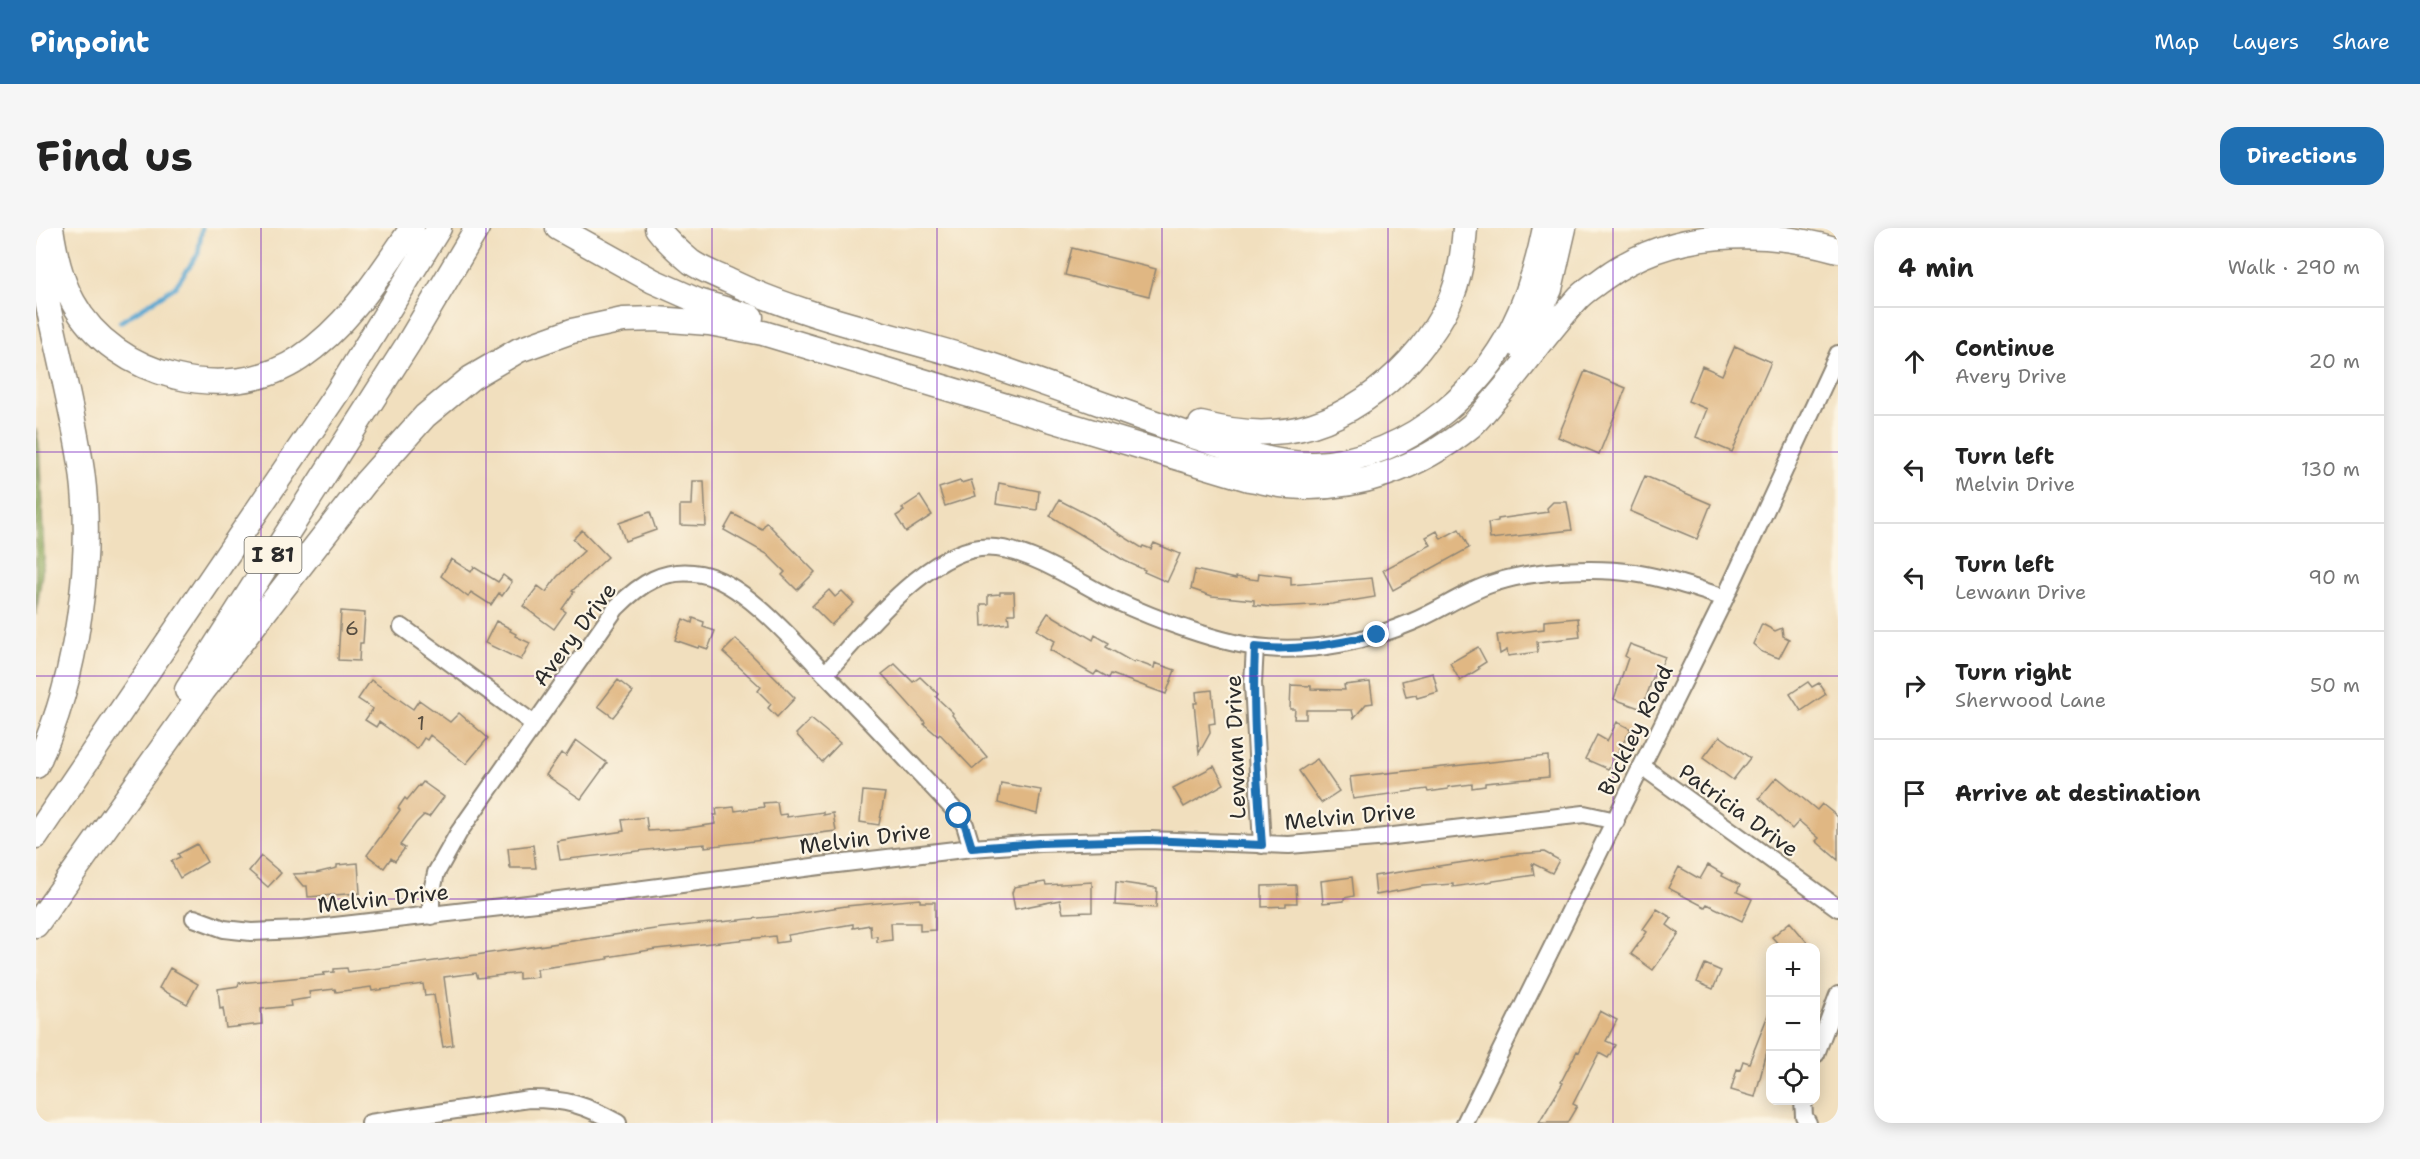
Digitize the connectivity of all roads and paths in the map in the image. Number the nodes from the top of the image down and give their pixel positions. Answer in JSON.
{"nodes":[{"id":1,"x":51,"y":228,"type":"edge"},
{"id":2,"x":412,"y":228,"type":"edge"},
{"id":3,"x":439,"y":228,"type":"edge"},
{"id":4,"x":477,"y":228,"type":"edge"},
{"id":5,"x":558,"y":228,"type":"edge"},
{"id":6,"x":590,"y":228,"type":"edge"},
{"id":7,"x":657,"y":228,"type":"edge"},
{"id":8,"x":1465,"y":228,"type":"edge"},
{"id":9,"x":1545,"y":228,"type":"edge"},
{"id":10,"x":1564,"y":228,"type":"edge"},
{"id":11,"x":1828,"y":228,"type":"edge"},
{"id":12,"x":1838,"y":233,"type":"edge"},
{"id":13,"x":36,"y":244,"type":"edge"},
{"id":14,"x":1838,"y":250,"type":"edge"},
{"id":15,"x":855,"y":326,"type":"junction"},
{"id":16,"x":1838,"y":354,"type":"edge"},
{"id":17,"x":845,"y":359,"type":"junction"},
{"id":18,"x":1075,"y":396,"type":"junction"},
{"id":19,"x":1494,"y":399,"type":"junction"},
{"id":20,"x":1725,"y":598,"type":"junction"},
{"id":21,"x":402,"y":627,"type":"dead end"},
{"id":22,"x":1255,"y":647,"type":"junction"},
{"id":23,"x":825,"y":674,"type":"junction"},
{"id":24,"x":534,"y":724,"type":"junction"},
{"id":25,"x":36,"y":766,"type":"edge"},
{"id":26,"x":1643,"y":767,"type":"junction"},
{"id":27,"x":1616,"y":822,"type":"junction"},
{"id":28,"x":36,"y":836,"type":"edge"},
{"id":29,"x":1262,"y":845,"type":"junction"},
{"id":30,"x":972,"y":848,"type":"junction"},
{"id":31,"x":67,"y":880,"type":"junction"},
{"id":32,"x":1838,"y":908,"type":"edge"},
{"id":33,"x":431,"y":916,"type":"junction"},
{"id":34,"x":194,"y":918,"type":"dead end"},
{"id":35,"x":36,"y":925,"type":"edge"},
{"id":36,"x":1838,"y":995,"type":"edge"},
{"id":37,"x":1816,"y":1051,"type":"edge"},
{"id":38,"x":1803,"y":1105,"type":"edge"},
{"id":39,"x":370,"y":1123,"type":"edge"},
{"id":40,"x":618,"y":1123,"type":"edge"},
{"id":41,"x":1465,"y":1123,"type":"edge"},
{"id":42,"x":1808,"y":1123,"type":"edge"}],
"edges":[{"from":1,"to":2,"type":"highway"},
{"from":3,"to":28,"type":"highway","number":"I 81"},
{"from":4,"to":31,"type":"highway","number":"I 81"},
{"from":5,"to":17,"type":"highway"},
{"from":6,"to":15,"type":"highway"},
{"from":7,"to":15,"type":"highway"},
{"from":8,"to":18,"type":"highway"},
{"from":9,"to":18,"type":"highway"},
{"from":10,"to":19,"type":"highway"},
{"from":11,"to":12,"type":"highway"},
{"from":13,"to":25,"type":"highway"},
{"from":14,"to":19,"type":"highway"},
{"from":15,"to":18,"type":"highway"},
{"from":16,"to":20,"type":"street","name":"Buckley Road"},
{"from":17,"to":19,"type":"highway"},
{"from":17,"to":31,"type":"highway"},
{"from":20,"to":22,"type":"street"},
{"from":20,"to":26,"type":"street","name":"Buckley Road"},
{"from":21,"to":24,"type":"street"},
{"from":22,"to":23,"type":"street"},
{"from":22,"to":29,"type":"street","name":"Lewann Drive"},
{"from":23,"to":24,"type":"street","name":"Avery Drive"},
{"from":23,"to":30,"type":"street","name":"Avery Drive"},
{"from":24,"to":33,"type":"street","name":"Avery Drive"},
{"from":26,"to":27,"type":"street","name":"Buckley Road"},
{"from":26,"to":32,"type":"street","name":"Patricia Drive"},
{"from":27,"to":29,"type":"street","name":"Melvin Drive"},
{"from":27,"to":41,"type":"street","name":"Buckley Road"},
{"from":29,"to":30,"type":"street","name":"Melvin Drive"},
{"from":30,"to":33,"type":"street","name":"Melvin Drive"},
{"from":31,"to":35,"type":"highway","number":"I 81"},
{"from":33,"to":34,"type":"street","name":"Melvin Drive"},
{"from":36,"to":37,"type":"street"},
{"from":38,"to":42,"type":"street"},
{"from":39,"to":40,"type":"street"}]}
